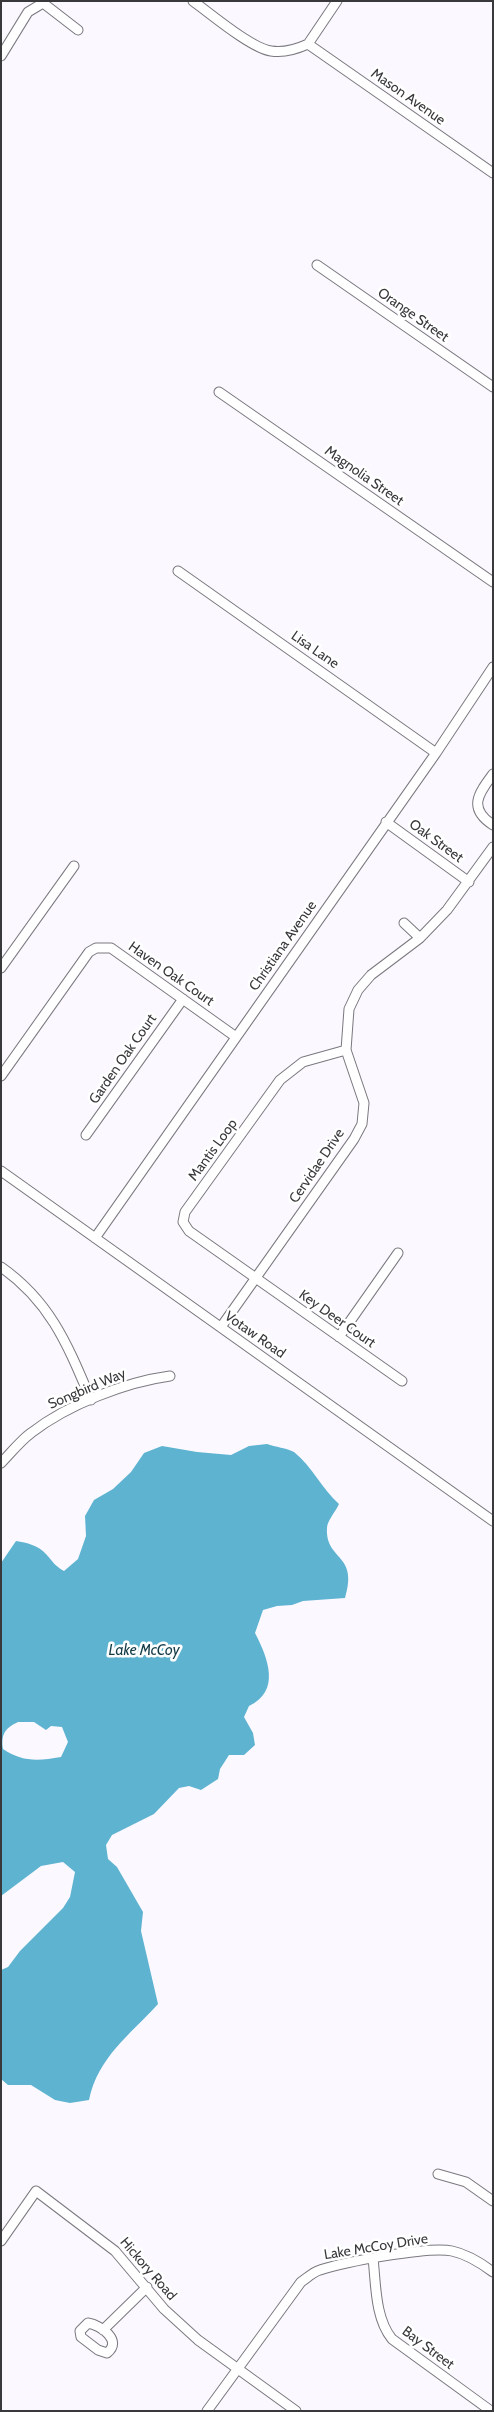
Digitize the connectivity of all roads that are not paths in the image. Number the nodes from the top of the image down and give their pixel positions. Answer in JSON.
{"nodes":[{"id":1,"x":193,"y":1,"type":"edge"},
{"id":2,"x":338,"y":1,"type":"edge"},
{"id":3,"x":78,"y":30,"type":"dead end"},
{"id":4,"x":308,"y":44,"type":"junction"},
{"id":5,"x":1,"y":56,"type":"edge"},
{"id":6,"x":493,"y":173,"type":"edge"},
{"id":7,"x":317,"y":265,"type":"dead end"},
{"id":8,"x":493,"y":387,"type":"edge"},
{"id":9,"x":219,"y":392,"type":"dead end"},
{"id":10,"x":178,"y":571,"type":"dead end"},
{"id":11,"x":493,"y":582,"type":"edge"},
{"id":12,"x":493,"y":667,"type":"edge"},
{"id":13,"x":436,"y":753,"type":"junction"},
{"id":14,"x":493,"y":774,"type":"edge"},
{"id":15,"x":386,"y":822,"type":"junction"},
{"id":16,"x":493,"y":825,"type":"edge"},
{"id":17,"x":493,"y":847,"type":"edge"},
{"id":18,"x":74,"y":866,"type":"dead end"},
{"id":19,"x":469,"y":882,"type":"junction"},
{"id":20,"x":404,"y":923,"type":"dead end"},
{"id":21,"x":420,"y":938,"type":"junction"},
{"id":22,"x":1,"y":968,"type":"edge"},
{"id":23,"x":183,"y":999,"type":"junction"},
{"id":24,"x":236,"y":1037,"type":"junction"},
{"id":25,"x":346,"y":1050,"type":"junction"},
{"id":26,"x":1,"y":1076,"type":"edge"},
{"id":27,"x":86,"y":1135,"type":"dead end"},
{"id":28,"x":2,"y":1174,"type":"edge"},
{"id":29,"x":94,"y":1238,"type":"junction"},
{"id":30,"x":398,"y":1253,"type":"dead end"},
{"id":31,"x":1,"y":1267,"type":"edge"},
{"id":32,"x":256,"y":1279,"type":"junction"},
{"id":33,"x":221,"y":1327,"type":"junction"},
{"id":34,"x":339,"y":1337,"type":"junction"},
{"id":35,"x":170,"y":1376,"type":"dead end"},
{"id":36,"x":402,"y":1382,"type":"dead end"},
{"id":37,"x":91,"y":1400,"type":"junction"},
{"id":38,"x":1,"y":1463,"type":"edge"},
{"id":39,"x":493,"y":1521,"type":"edge"},
{"id":40,"x":438,"y":2174,"type":"dead end"},
{"id":41,"x":493,"y":2201,"type":"edge"},
{"id":42,"x":2,"y":2237,"type":"edge"},
{"id":43,"x":373,"y":2258,"type":"junction"},
{"id":44,"x":493,"y":2272,"type":"edge"},
{"id":45,"x":148,"y":2287,"type":"junction"},
{"id":46,"x":103,"y":2330,"type":"dead end"},
{"id":47,"x":236,"y":2369,"type":"junction"},
{"id":48,"x":207,"y":2411,"type":"edge"},
{"id":49,"x":296,"y":2411,"type":"edge"},
{"id":50,"x":491,"y":2411,"type":"edge"}],
"edges":[{"from":1,"to":4,"type":"street"},
{"from":2,"to":4,"type":"street"},
{"from":3,"to":5,"type":"street"},
{"from":4,"to":6,"type":"street","name":"Mason Avenue"},
{"from":7,"to":8,"type":"street","name":"Orange Street"},
{"from":9,"to":11,"type":"street","name":"Magnolia Street"},
{"from":10,"to":13,"type":"street","name":"Lisa Lane"},
{"from":12,"to":13,"type":"street","name":"Christiana Avenue"},
{"from":13,"to":15,"type":"street","name":"Christiana Avenue"},
{"from":14,"to":16,"type":"street"},
{"from":15,"to":19,"type":"street","name":"Oak Street"},
{"from":15,"to":24,"type":"street","name":"Christiana Avenue"},
{"from":17,"to":19,"type":"street","name":"Cervidae Drive"},
{"from":18,"to":22,"type":"street"},
{"from":19,"to":21,"type":"street","name":"Cervidae Drive"},
{"from":20,"to":21,"type":"street"},
{"from":21,"to":25,"type":"street","name":"Cervidae Drive"},
{"from":23,"to":24,"type":"street","name":"Haven Oak Court"},
{"from":23,"to":26,"type":"street","name":"Haven Oak Court"},
{"from":23,"to":27,"type":"street","name":"Garden Oak Court"},
{"from":24,"to":29,"type":"street","name":"Christiana Avenue"},
{"from":25,"to":32,"type":"street","name":"Cervidae Drive"},
{"from":25,"to":32,"type":"street","name":"Mantis Loop"},
{"from":28,"to":29,"type":"street","name":"Votaw Road"},
{"from":29,"to":33,"type":"street","name":"Votaw Road"},
{"from":30,"to":34,"type":"street"},
{"from":31,"to":37,"type":"street"},
{"from":32,"to":33,"type":"street","name":"Cervidae Drive"},
{"from":32,"to":34,"type":"street","name":"Key Deer Court"},
{"from":33,"to":39,"type":"street","name":"Votaw Road"},
{"from":34,"to":36,"type":"street","name":"Key Deer Court"},
{"from":35,"to":37,"type":"street","name":"Songbird Way"},
{"from":37,"to":38,"type":"street","name":"Songbird Way"},
{"from":40,"to":41,"type":"street"},
{"from":42,"to":45,"type":"street","name":"Hickory Road"},
{"from":43,"to":44,"type":"street","name":"Lake McCoy Drive"},
{"from":43,"to":47,"type":"street","name":"Lake McCoy Drive"},
{"from":43,"to":50,"type":"street","name":"Bay Street"},
{"from":45,"to":46,"type":"street"},
{"from":45,"to":47,"type":"street","name":"Hickory Road"},
{"from":47,"to":48,"type":"street","name":"Lake McCoy Drive"},
{"from":47,"to":49,"type":"street","name":"Hickory Road"}]}
